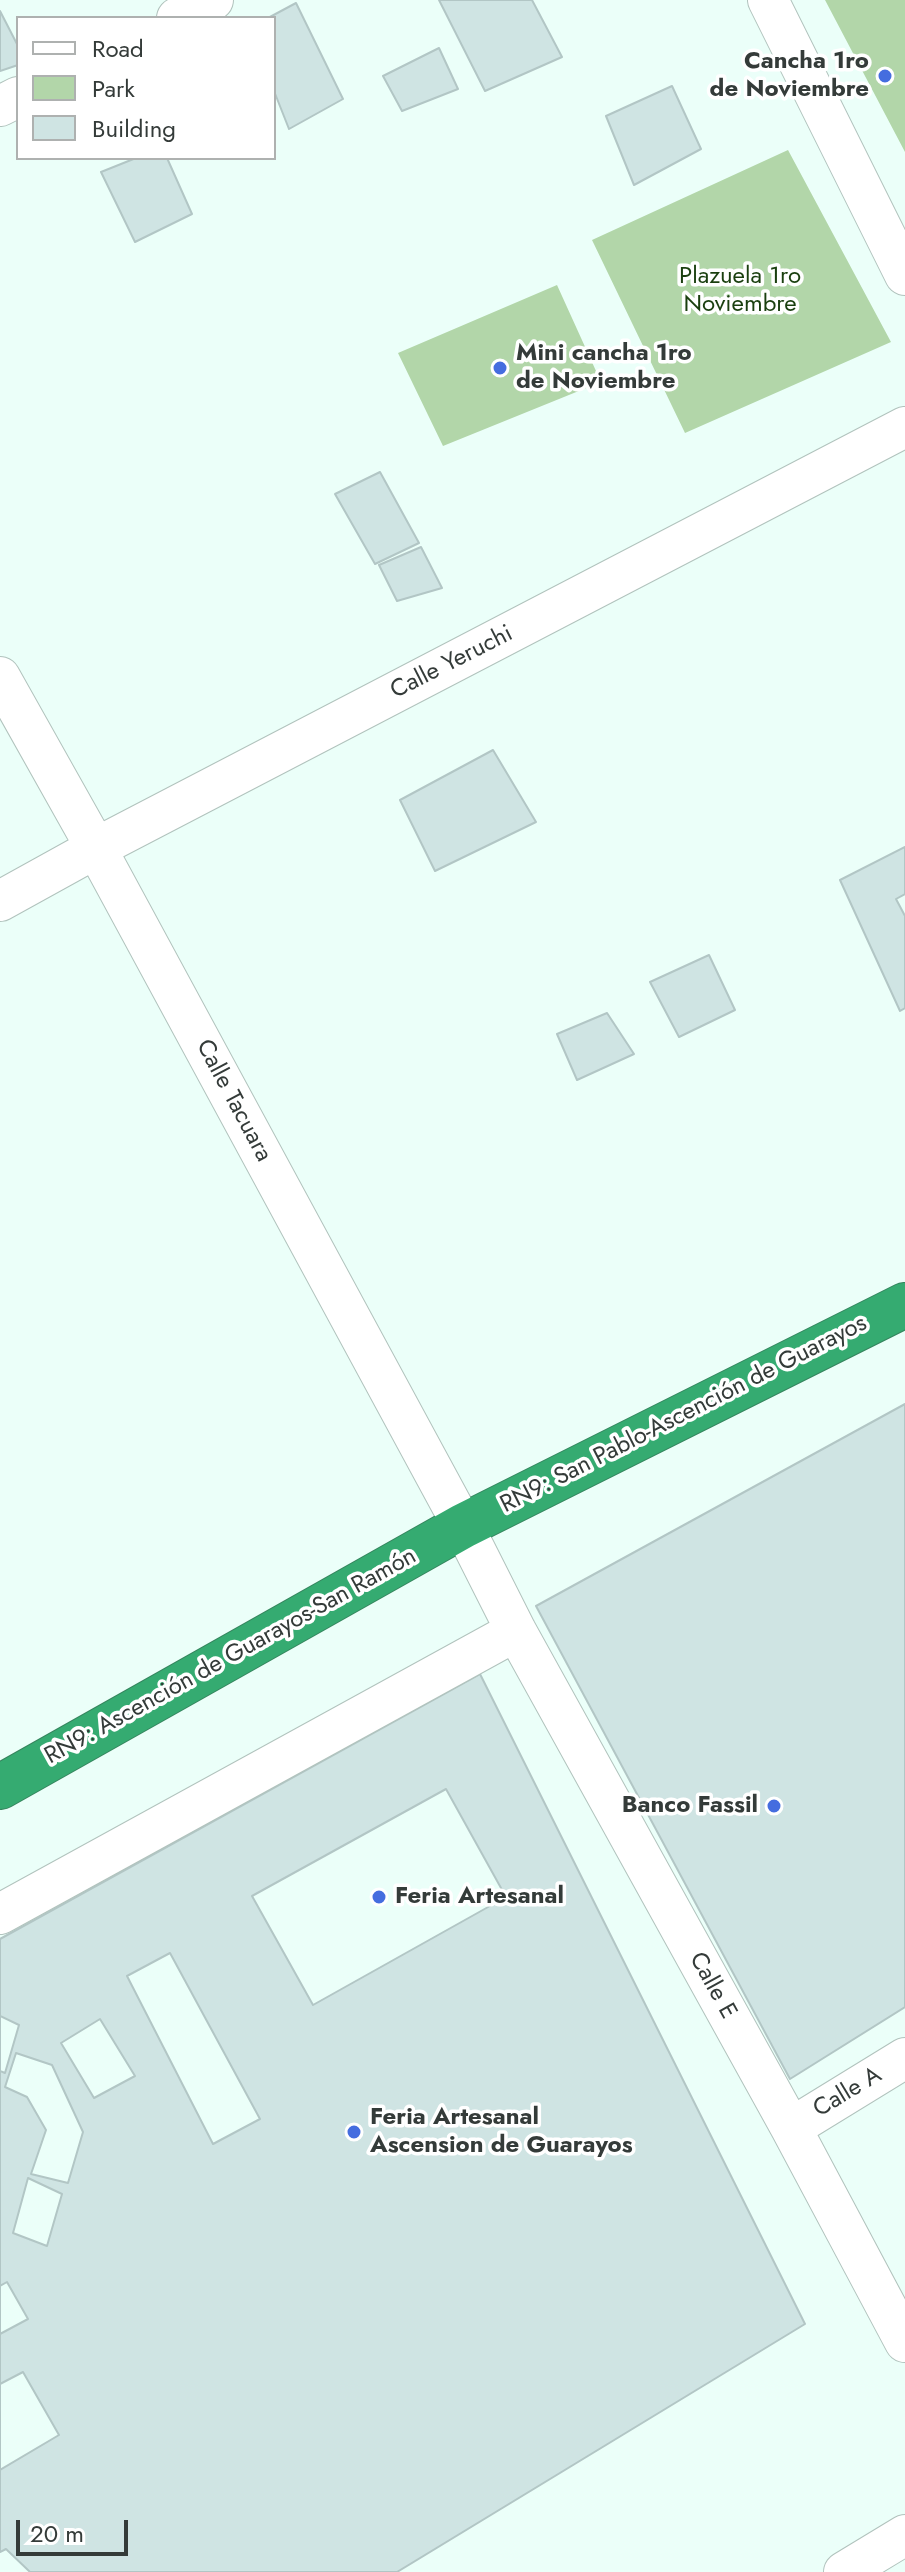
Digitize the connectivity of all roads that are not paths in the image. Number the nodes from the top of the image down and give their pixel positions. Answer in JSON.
{"nodes":[{"id":1,"x":213,"y":0,"type":"edge"},
{"id":2,"x":768,"y":0,"type":"edge"},
{"id":3,"x":181,"y":16,"type":"edge"},
{"id":4,"x":905,"y":275,"type":"edge"},
{"id":5,"x":905,"y":427,"type":"edge"},
{"id":6,"x":0,"y":677,"type":"edge"},
{"id":7,"x":96,"y":848,"type":"junction"},
{"id":8,"x":0,"y":901,"type":"edge"},
{"id":9,"x":905,"y":1305,"type":"edge"},
{"id":10,"x":463,"y":1526,"type":"junction"},
{"id":11,"x":516,"y":1631,"type":"junction"},
{"id":12,"x":0,"y":1787,"type":"edge"},
{"id":13,"x":0,"y":1914,"type":"edge"},
{"id":14,"x":905,"y":2058,"type":"edge"},
{"id":15,"x":791,"y":2128,"type":"junction"},
{"id":16,"x":905,"y":2342,"type":"edge"},
{"id":17,"x":905,"y":2535,"type":"edge"},
{"id":18,"x":844,"y":2572,"type":"edge"}],
"edges":[{"from":1,"to":3,"type":"street"},
{"from":2,"to":4,"type":"street"},
{"from":5,"to":7,"type":"street","name":"Calle Yeruchi"},
{"from":6,"to":7,"type":"street","name":"Calle Tacuara"},
{"from":7,"to":8,"type":"street","name":"Calle Yeruchi"},
{"from":7,"to":10,"type":"street","name":"Calle Tacuara"},
{"from":9,"to":10,"type":"highway","name":"RN9: San Pablo-Ascención de Guarayos"},
{"from":10,"to":11,"type":"street","name":"Calle Tacuara"},
{"from":10,"to":12,"type":"highway","name":"RN9: Ascención de Guarayos-San Ramón"},
{"from":11,"to":13,"type":"street"},
{"from":11,"to":15,"type":"street","name":"Calle E"},
{"from":14,"to":15,"type":"street","name":"Calle A"},
{"from":15,"to":16,"type":"street","name":"Calle E"},
{"from":17,"to":18,"type":"street"}]}
